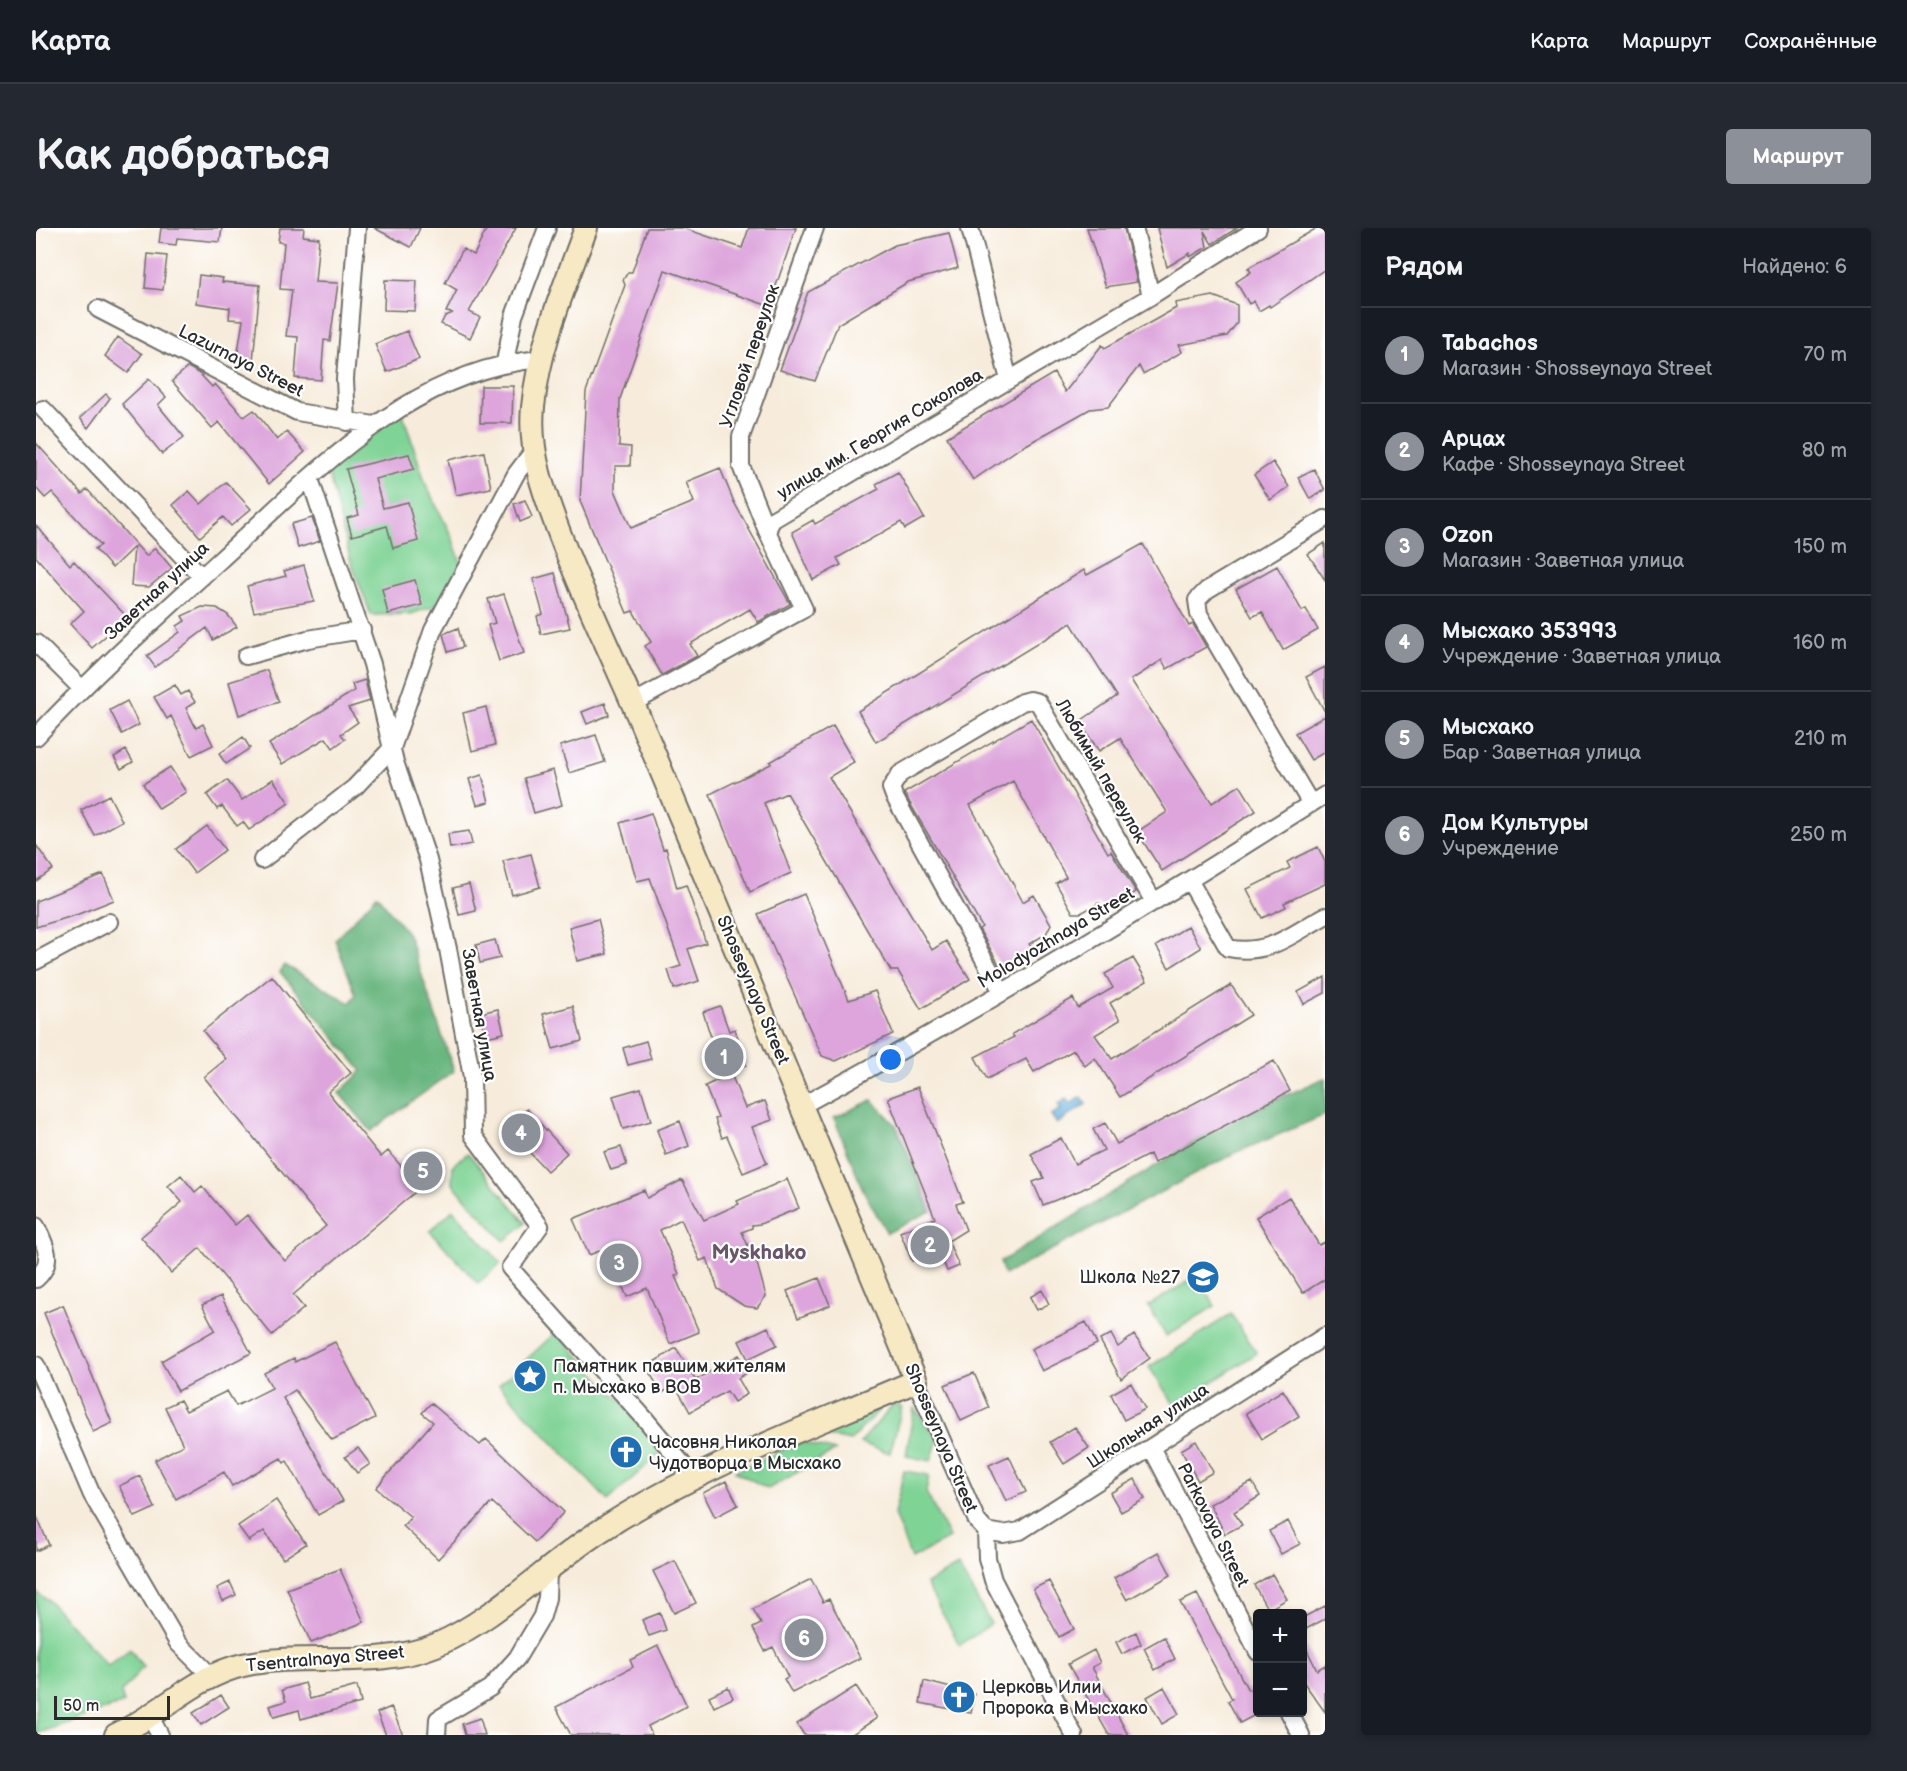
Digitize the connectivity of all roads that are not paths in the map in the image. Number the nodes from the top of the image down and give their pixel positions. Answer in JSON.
{"nodes":[{"id":1,"x":357,"y":228,"type":"edge"},
{"id":2,"x":547,"y":228,"type":"edge"},
{"id":3,"x":586,"y":228,"type":"edge"},
{"id":4,"x":815,"y":228,"type":"edge"},
{"id":5,"x":970,"y":228,"type":"edge"},
{"id":6,"x":1134,"y":228,"type":"edge"},
{"id":7,"x":1258,"y":228,"type":"edge"},
{"id":8,"x":1151,"y":296,"type":"junction"},
{"id":9,"x":98,"y":309,"type":"dead end"},
{"id":10,"x":540,"y":358,"type":"junction"},
{"id":11,"x":505,"y":362,"type":"junction"},
{"id":12,"x":1009,"y":380,"type":"junction"},
{"id":13,"x":43,"y":409,"type":"dead end"},
{"id":14,"x":347,"y":422,"type":"junction"},
{"id":15,"x":374,"y":425,"type":"junction"},
{"id":16,"x":534,"y":450,"type":"junction"},
{"id":17,"x":310,"y":479,"type":"junction"},
{"id":18,"x":1325,"y":519,"type":"edge"},
{"id":19,"x":767,"y":531,"type":"junction"},
{"id":20,"x":202,"y":577,"type":"junction"},
{"id":21,"x":362,"y":630,"type":"junction"},
{"id":22,"x":36,"y":643,"type":"edge"},
{"id":23,"x":246,"y":656,"type":"dead end"},
{"id":24,"x":81,"y":688,"type":"junction"},
{"id":25,"x":633,"y":703,"type":"junction"},
{"id":26,"x":36,"y":737,"type":"edge"},
{"id":27,"x":392,"y":748,"type":"junction"},
{"id":28,"x":1318,"y":800,"type":"edge"},
{"id":29,"x":262,"y":860,"type":"dead end"},
{"id":30,"x":1189,"y":880,"type":"junction"},
{"id":31,"x":1154,"y":902,"type":"junction"},
{"id":32,"x":1325,"y":916,"type":"edge"},
{"id":33,"x":109,"y":921,"type":"dead end"},
{"id":34,"x":36,"y":961,"type":"edge"},
{"id":35,"x":1002,"y":992,"type":"junction"},
{"id":36,"x":801,"y":1106,"type":"junction"},
{"id":37,"x":36,"y":1227,"type":"edge"},
{"id":38,"x":36,"y":1279,"type":"edge"},
{"id":39,"x":1325,"y":1336,"type":"edge"},
{"id":40,"x":36,"y":1365,"type":"edge"},
{"id":41,"x":916,"y":1381,"type":"junction"},
{"id":42,"x":1151,"y":1447,"type":"junction"},
{"id":43,"x":694,"y":1478,"type":"junction"},
{"id":44,"x":986,"y":1531,"type":"junction"},
{"id":45,"x":548,"y":1571,"type":"junction"},
{"id":46,"x":1253,"y":1644,"type":"edge"},
{"id":47,"x":212,"y":1676,"type":"junction"},
{"id":48,"x":1291,"y":1717,"type":"edge"},
{"id":49,"x":155,"y":1726,"type":"edge"},
{"id":50,"x":116,"y":1735,"type":"edge"},
{"id":51,"x":437,"y":1735,"type":"edge"},
{"id":52,"x":1074,"y":1735,"type":"edge"},
{"id":53,"x":1301,"y":1735,"type":"edge"}],
"edges":[{"from":1,"to":14,"type":"street"},
{"from":2,"to":11,"type":"street"},
{"from":3,"to":10,"type":"street","name":"Shosseynaya Street"},
{"from":4,"to":19,"type":"street","name":"Угловой переулок"},
{"from":5,"to":12,"type":"street"},
{"from":6,"to":8,"type":"street"},
{"from":7,"to":8,"type":"street","name":"улица им. Георгия Соколова"},
{"from":8,"to":12,"type":"street","name":"улица им. Георгия Соколова"},
{"from":9,"to":14,"type":"street","name":"Lazurnaya Street"},
{"from":10,"to":11,"type":"street","name":"Заветная улица"},
{"from":10,"to":16,"type":"street","name":"Shosseynaya Street"},
{"from":11,"to":15,"type":"street","name":"Заветная улица"},
{"from":12,"to":19,"type":"street","name":"улица им. Георгия Соколова"},
{"from":13,"to":20,"type":"street"},
{"from":14,"to":15,"type":"street","name":"Lazurnaya Street"},
{"from":15,"to":17,"type":"street","name":"Заветная улица"},
{"from":16,"to":25,"type":"street","name":"Shosseynaya Street"},
{"from":16,"to":27,"type":"street"},
{"from":17,"to":20,"type":"street","name":"Заветная улица"},
{"from":17,"to":21,"type":"street","name":"Заветная улица"},
{"from":18,"to":28,"type":"street"},
{"from":19,"to":25,"type":"street"},
{"from":20,"to":24,"type":"street","name":"Заветная улица"},
{"from":21,"to":23,"type":"street"},
{"from":21,"to":27,"type":"street","name":"Заветная улица"},
{"from":22,"to":24,"type":"street"},
{"from":24,"to":26,"type":"street","name":"Заветная улица"},
{"from":25,"to":36,"type":"street","name":"Shosseynaya Street"},
{"from":27,"to":29,"type":"street"},
{"from":27,"to":43,"type":"street","name":"Заветная улица"},
{"from":28,"to":30,"type":"street","name":"Molodyozhnaya Street"},
{"from":30,"to":31,"type":"street","name":"Molodyozhnaya Street"},
{"from":30,"to":32,"type":"street"},
{"from":31,"to":35,"type":"street","name":"Molodyozhnaya Street"},
{"from":31,"to":35,"type":"street","name":"Любимый переулок"},
{"from":33,"to":34,"type":"street"},
{"from":35,"to":36,"type":"street","name":"Molodyozhnaya Street"},
{"from":36,"to":41,"type":"street","name":"Shosseynaya Street"},
{"from":37,"to":38,"type":"street"},
{"from":39,"to":42,"type":"street","name":"Школьная улица"},
{"from":40,"to":47,"type":"street"},
{"from":41,"to":43,"type":"street","name":"Tsentralnaya Street"},
{"from":41,"to":44,"type":"street","name":"Shosseynaya Street"},
{"from":42,"to":44,"type":"street","name":"Школьная улица"},
{"from":42,"to":46,"type":"street","name":"Parkovaya Street"},
{"from":43,"to":45,"type":"street","name":"Tsentralnaya Street"},
{"from":44,"to":52,"type":"street","name":"Shosseynaya Street"},
{"from":45,"to":47,"type":"street","name":"Tsentralnaya Street"},
{"from":45,"to":51,"type":"street"},
{"from":47,"to":49,"type":"street","name":"Tsentralnaya Street"},
{"from":48,"to":53,"type":"street"},
{"from":49,"to":50,"type":"street","name":"Tsentralnaya Street"}]}
